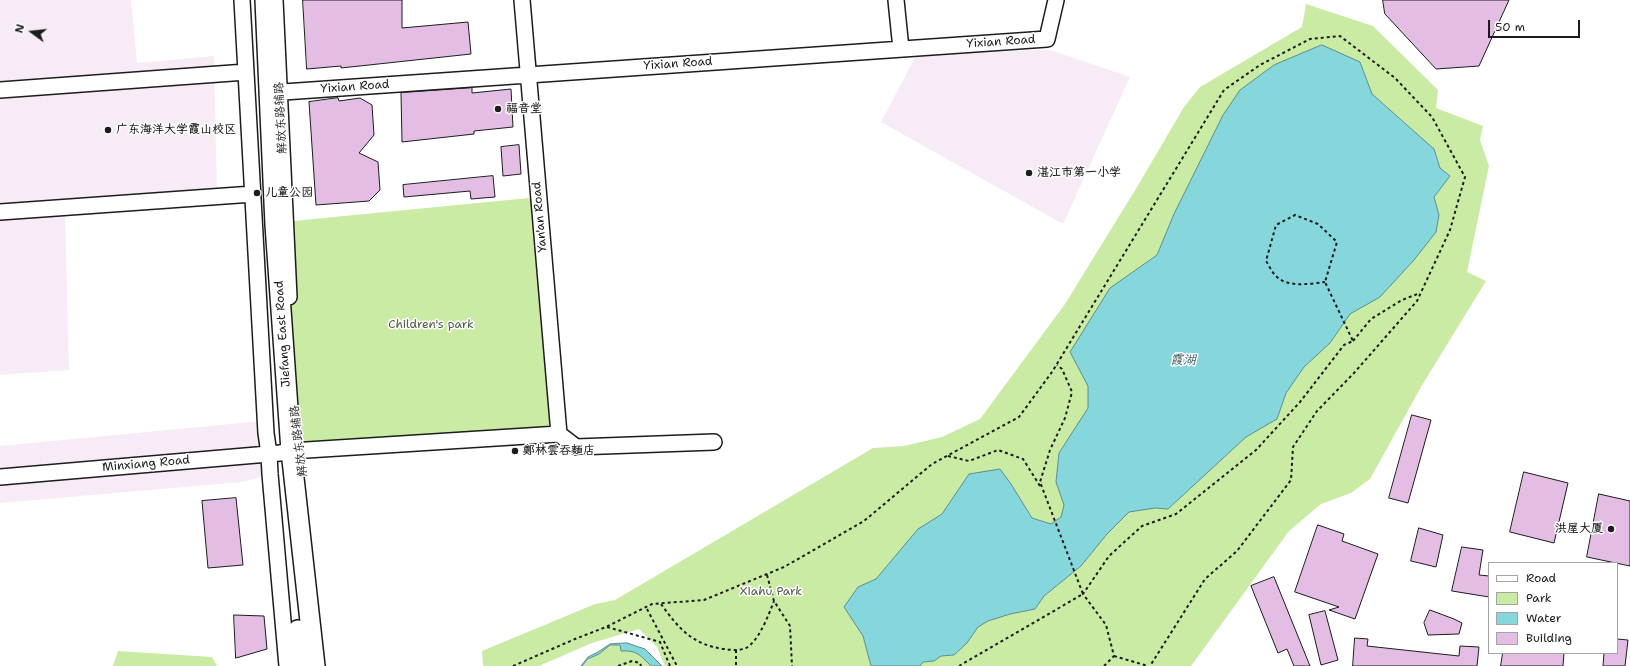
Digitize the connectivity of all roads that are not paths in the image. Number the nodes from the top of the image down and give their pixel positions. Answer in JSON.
{"nodes":[{"id":1,"x":242,"y":0,"type":"edge"},
{"id":2,"x":257,"y":0,"type":"edge"},
{"id":3,"x":265,"y":0,"type":"edge"},
{"id":4,"x":275,"y":0,"type":"edge"},
{"id":5,"x":522,"y":0,"type":"edge"},
{"id":6,"x":896,"y":0,"type":"edge"},
{"id":7,"x":1056,"y":0,"type":"edge"},
{"id":8,"x":901,"y":49,"type":"junction"},
{"id":9,"x":246,"y":72,"type":"junction"},
{"id":10,"x":528,"y":74,"type":"junction"},
{"id":11,"x":0,"y":90,"type":"edge"},
{"id":12,"x":268,"y":93,"type":"junction"},
{"id":13,"x":253,"y":194,"type":"junction"},
{"id":14,"x":0,"y":212,"type":"edge"},
{"id":15,"x":559,"y":434,"type":"junction"},
{"id":16,"x":714,"y":442,"type":"dead end"},
{"id":17,"x":280,"y":452,"type":"junction"},
{"id":18,"x":0,"y":476,"type":"edge"},
{"id":19,"x":287,"y":666,"type":"edge"},
{"id":20,"x":302,"y":666,"type":"edge"},
{"id":21,"x":315,"y":666,"type":"edge"},
{"id":22,"x":324,"y":666,"type":"edge"}],
"edges":[{"from":1,"to":9,"type":"street"},
{"from":2,"to":17,"type":"main road","name":"Jiefang East Road"},
{"from":3,"to":12,"type":"main road","name":"Jiefang East Road"},
{"from":4,"to":22,"type":"street","name":"解放东路辅路"},
{"from":5,"to":10,"type":"street","name":"Yan'an Road"},
{"from":6,"to":8,"type":"street"},
{"from":7,"to":8,"type":"street","name":"Yixian Road"},
{"from":8,"to":10,"type":"street","name":"Yixian Road"},
{"from":9,"to":11,"type":"street"},
{"from":9,"to":13,"type":"street"},
{"from":10,"to":12,"type":"street","name":"Yixian Road"},
{"from":10,"to":15,"type":"street","name":"Yan'an Road"},
{"from":12,"to":17,"type":"main road","name":"Jiefang East Road"},
{"from":13,"to":14,"type":"street"},
{"from":13,"to":17,"type":"street"},
{"from":15,"to":16,"type":"street"},
{"from":15,"to":17,"type":"street","name":"Minxiang Road"},
{"from":17,"to":18,"type":"street","name":"Minxiang Road"},
{"from":17,"to":19,"type":"street"},
{"from":17,"to":20,"type":"main road","name":"Jiefang East Road"},
{"from":17,"to":21,"type":"main road","name":"Jiefang East Road"}]}
